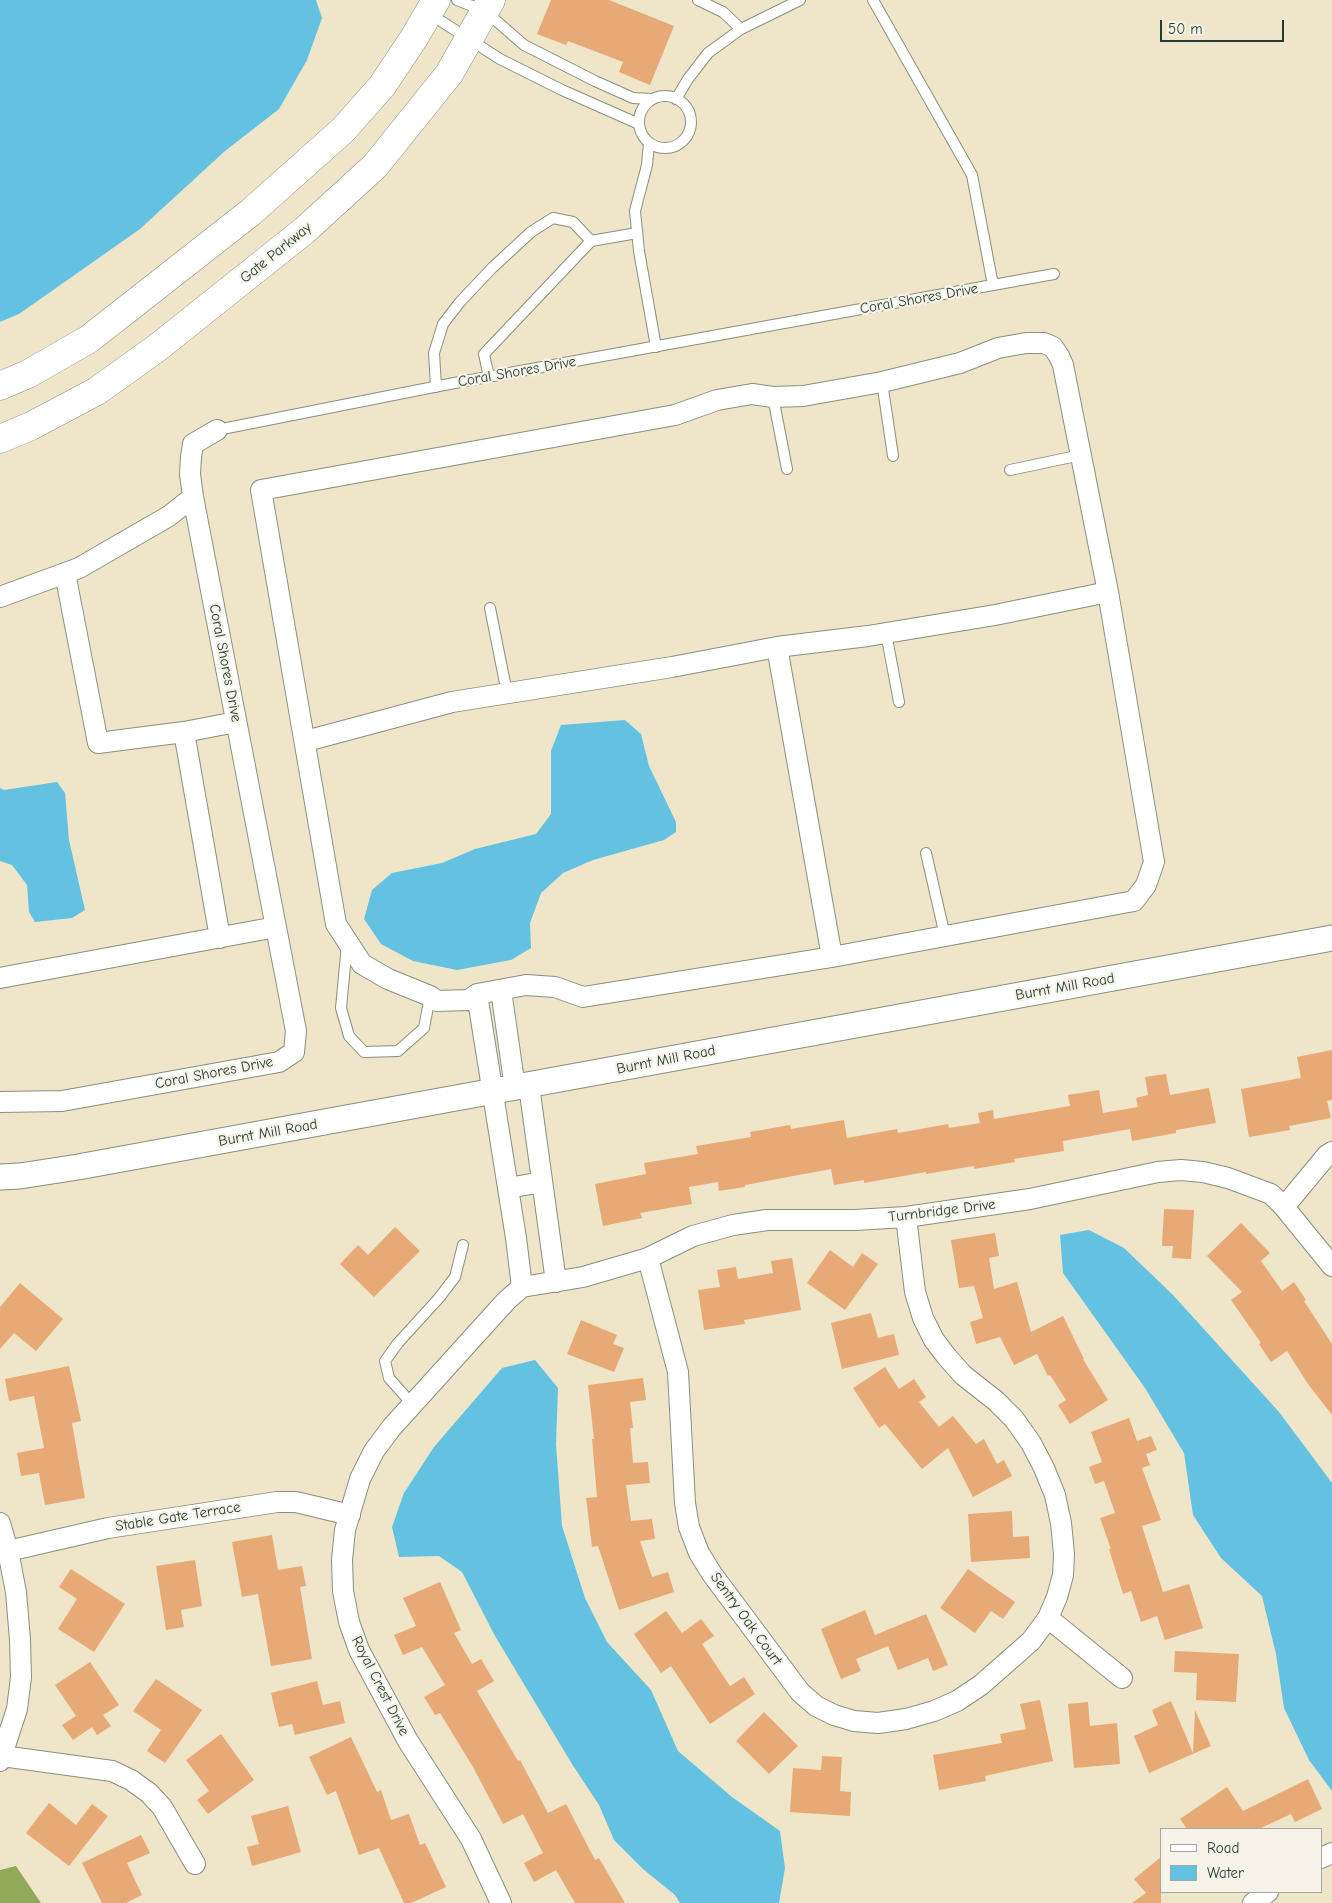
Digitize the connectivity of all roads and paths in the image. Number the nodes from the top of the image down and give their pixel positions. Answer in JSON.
{"nodes":[{"id":1,"x":457,"y":0,"type":"edge"},
{"id":2,"x":698,"y":0,"type":"edge"},
{"id":3,"x":800,"y":0,"type":"edge"},
{"id":4,"x":873,"y":0,"type":"edge"},
{"id":5,"x":715,"y":4,"type":"edge"},
{"id":6,"x":488,"y":6,"type":"edge"},
{"id":7,"x":432,"y":7,"type":"edge"},
{"id":8,"x":742,"y":29,"type":"junction"},
{"id":9,"x":470,"y":38,"type":"junction"},
{"id":10,"x":652,"y":99,"type":"junction"},
{"id":11,"x":676,"y":99,"type":"junction"},
{"id":12,"x":639,"y":124,"type":"junction"},
{"id":13,"x":649,"y":143,"type":"junction"},
{"id":14,"x":637,"y":233,"type":"junction"},
{"id":15,"x":590,"y":241,"type":"junction"},
{"id":16,"x":1054,"y":274,"type":"dead end"},
{"id":17,"x":993,"y":285,"type":"junction"},
{"id":18,"x":656,"y":347,"type":"junction"},
{"id":19,"x":489,"y":377,"type":"junction"},
{"id":20,"x":882,"y":382,"type":"junction"},
{"id":21,"x":0,"y":386,"type":"edge"},
{"id":22,"x":436,"y":387,"type":"junction"},
{"id":23,"x":773,"y":397,"type":"junction"},
{"id":24,"x":217,"y":430,"type":"joint"},
{"id":25,"x":0,"y":439,"type":"edge"},
{"id":26,"x":1080,"y":455,"type":"junction"},
{"id":27,"x":893,"y":456,"type":"dead end"},
{"id":28,"x":787,"y":469,"type":"dead end"},
{"id":29,"x":1010,"y":470,"type":"dead end"},
{"id":30,"x":193,"y":497,"type":"junction"},
{"id":31,"x":66,"y":573,"type":"junction"},
{"id":32,"x":1108,"y":592,"type":"junction"},
{"id":33,"x":0,"y":598,"type":"edge"},
{"id":34,"x":490,"y":608,"type":"dead end"},
{"id":35,"x":886,"y":633,"type":"junction"},
{"id":36,"x":777,"y":647,"type":"junction"},
{"id":37,"x":507,"y":693,"type":"junction"},
{"id":38,"x":899,"y":702,"type":"dead end"},
{"id":39,"x":236,"y":722,"type":"junction"},
{"id":40,"x":184,"y":732,"type":"junction"},
{"id":41,"x":306,"y":741,"type":"junction"},
{"id":42,"x":926,"y":853,"type":"dead end"},
{"id":43,"x":276,"y":927,"type":"junction"},
{"id":44,"x":945,"y":936,"type":"junction"},
{"id":45,"x":220,"y":938,"type":"junction"},
{"id":46,"x":1332,"y":938,"type":"edge"},
{"id":47,"x":347,"y":943,"type":"junction"},
{"id":48,"x":832,"y":957,"type":"junction"},
{"id":49,"x":0,"y":978,"type":"edge"},
{"id":50,"x":500,"y":990,"type":"junction"},
{"id":51,"x":476,"y":994,"type":"junction"},
{"id":52,"x":430,"y":996,"type":"junction"},
{"id":53,"x":512,"y":1089,"type":"junction"},
{"id":54,"x":0,"y":1102,"type":"edge"},
{"id":55,"x":1332,"y":1152,"type":"edge"},
{"id":56,"x":0,"y":1177,"type":"edge"},
{"id":57,"x":542,"y":1182,"type":"junction"},
{"id":58,"x":508,"y":1188,"type":"junction"},
{"id":59,"x":1284,"y":1207,"type":"junction"},
{"id":60,"x":906,"y":1217,"type":"junction"},
{"id":61,"x":549,"y":1232,"type":"junction"},
{"id":62,"x":516,"y":1238,"type":"junction"},
{"id":63,"x":463,"y":1246,"type":"dead end"},
{"id":64,"x":648,"y":1258,"type":"junction"},
{"id":65,"x":1332,"y":1266,"type":"edge"},
{"id":66,"x":556,"y":1282,"type":"junction"},
{"id":67,"x":522,"y":1287,"type":"junction"},
{"id":68,"x":412,"y":1404,"type":"junction"},
{"id":69,"x":350,"y":1515,"type":"junction"},
{"id":70,"x":0,"y":1523,"type":"edge"},
{"id":71,"x":8,"y":1552,"type":"junction"},
{"id":72,"x":1048,"y":1618,"type":"junction"},
{"id":73,"x":1122,"y":1678,"type":"dead end"},
{"id":74,"x":1,"y":1758,"type":"edge"},
{"id":75,"x":195,"y":1864,"type":"dead end"},
{"id":76,"x":1267,"y":1893,"type":"edge"},
{"id":77,"x":501,"y":1903,"type":"edge"},
{"id":78,"x":1254,"y":1903,"type":"edge"}],
"edges":[{"from":1,"to":6,"type":"lane"},
{"from":2,"to":5,"type":"lane"},
{"from":3,"to":8,"type":"lane"},
{"from":4,"to":17,"type":"lane","name":"Coral Shores Drive"},
{"from":5,"to":8,"type":"lane"},
{"from":6,"to":9,"type":"main road","name":"Gate Parkway"},
{"from":6,"to":10,"type":"lane"},
{"from":7,"to":9,"type":"lane"},
{"from":7,"to":21,"type":"main road"},
{"from":8,"to":11,"type":"lane"},
{"from":9,"to":12,"type":"lane"},
{"from":9,"to":25,"type":"main road","name":"Gate Parkway"},
{"from":10,"to":11,"type":"lane"},
{"from":10,"to":12,"type":"lane"},
{"from":11,"to":13,"type":"lane"},
{"from":12,"to":13,"type":"lane"},
{"from":13,"to":14,"type":"lane"},
{"from":14,"to":15,"type":"lane"},
{"from":14,"to":18,"type":"lane"},
{"from":15,"to":19,"type":"lane"},
{"from":15,"to":22,"type":"lane"},
{"from":16,"to":17,"type":"lane"},
{"from":17,"to":18,"type":"lane","name":"Coral Shores Drive"},
{"from":18,"to":19,"type":"lane","name":"Coral Shores Drive"},
{"from":19,"to":22,"type":"lane","name":"Coral Shores Drive"},
{"from":20,"to":23,"type":"street"},
{"from":20,"to":26,"type":"street"},
{"from":20,"to":27,"type":"lane"},
{"from":22,"to":24,"type":"lane","name":"Coral Shores Drive"},
{"from":23,"to":28,"type":"lane"},
{"from":23,"to":41,"type":"street"},
{"from":24,"to":30,"type":"street","name":"Coral Shores Drive"},
{"from":26,"to":29,"type":"lane"},
{"from":26,"to":32,"type":"street"},
{"from":30,"to":31,"type":"street"},
{"from":30,"to":39,"type":"street","name":"Coral Shores Drive"},
{"from":31,"to":33,"type":"street"},
{"from":31,"to":40,"type":"street"},
{"from":32,"to":35,"type":"street"},
{"from":32,"to":44,"type":"street"},
{"from":34,"to":37,"type":"lane"},
{"from":35,"to":36,"type":"street"},
{"from":35,"to":38,"type":"lane"},
{"from":36,"to":37,"type":"street"},
{"from":36,"to":48,"type":"street"},
{"from":37,"to":41,"type":"street"},
{"from":39,"to":40,"type":"street"},
{"from":39,"to":43,"type":"street","name":"Coral Shores Drive"},
{"from":40,"to":45,"type":"street"},
{"from":41,"to":47,"type":"street"},
{"from":42,"to":44,"type":"lane"},
{"from":43,"to":45,"type":"street"},
{"from":43,"to":54,"type":"street","name":"Coral Shores Drive"},
{"from":44,"to":48,"type":"street"},
{"from":45,"to":49,"type":"street"},
{"from":46,"to":53,"type":"street","name":"Burnt Mill Road"},
{"from":47,"to":52,"type":"street"},
{"from":47,"to":52,"type":"lane"},
{"from":48,"to":50,"type":"street"},
{"from":50,"to":51,"type":"street"},
{"from":50,"to":53,"type":"street"},
{"from":51,"to":52,"type":"street"},
{"from":51,"to":53,"type":"street"},
{"from":53,"to":56,"type":"street","name":"Burnt Mill Road"},
{"from":53,"to":57,"type":"street"},
{"from":53,"to":58,"type":"street"},
{"from":55,"to":59,"type":"street"},
{"from":57,"to":58,"type":"street"},
{"from":57,"to":61,"type":"street"},
{"from":58,"to":62,"type":"street"},
{"from":59,"to":60,"type":"street","name":"Turnbridge Drive"},
{"from":59,"to":65,"type":"street","name":"Turnbridge Drive"},
{"from":60,"to":64,"type":"street","name":"Turnbridge Drive"},
{"from":60,"to":72,"type":"street","name":"Sentry Oak Court"},
{"from":61,"to":62,"type":"street"},
{"from":61,"to":66,"type":"street"},
{"from":62,"to":67,"type":"street"},
{"from":63,"to":68,"type":"lane"},
{"from":64,"to":66,"type":"street","name":"Turnbridge Drive"},
{"from":64,"to":72,"type":"street","name":"Sentry Oak Court"},
{"from":66,"to":67,"type":"street","name":"Turnbridge Drive"},
{"from":67,"to":68,"type":"street","name":"Royal Crest Drive"},
{"from":68,"to":69,"type":"street","name":"Royal Crest Drive"},
{"from":69,"to":71,"type":"street","name":"Stable Gate Terrace"},
{"from":69,"to":77,"type":"street","name":"Royal Crest Drive"},
{"from":70,"to":71,"type":"street"},
{"from":71,"to":74,"type":"street"},
{"from":72,"to":73,"type":"street"},
{"from":74,"to":75,"type":"street"},
{"from":76,"to":78,"type":"street"}]}
